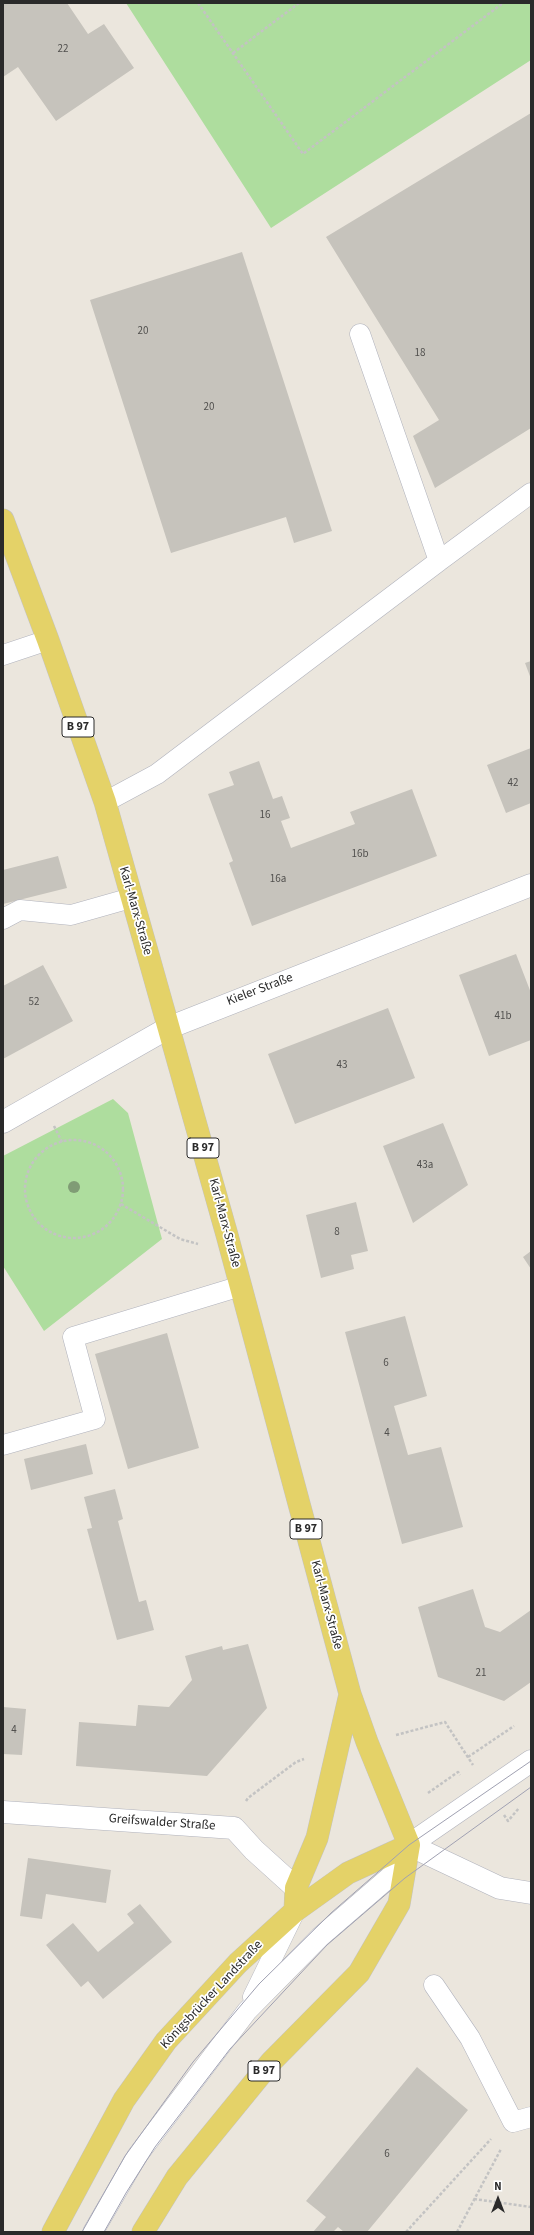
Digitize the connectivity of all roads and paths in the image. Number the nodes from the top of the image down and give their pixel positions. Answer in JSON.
{"nodes":[{"id":1,"x":198,"y":3,"type":"edge"},
{"id":2,"x":299,"y":3,"type":"edge"},
{"id":3,"x":503,"y":3,"type":"edge"},
{"id":4,"x":233,"y":53,"type":"junction"},
{"id":5,"x":360,"y":334,"type":"dead end"},
{"id":6,"x":531,"y":493,"type":"edge"},
{"id":7,"x":3,"y":520,"type":"edge"},
{"id":8,"x":439,"y":561,"type":"junction"},
{"id":9,"x":48,"y":640,"type":"junction"},
{"id":10,"x":3,"y":656,"type":"edge"},
{"id":11,"x":105,"y":802,"type":"junction"},
{"id":12,"x":531,"y":885,"type":"edge"},
{"id":13,"x":131,"y":898,"type":"junction"},
{"id":14,"x":3,"y":918,"type":"edge"},
{"id":15,"x":168,"y":1028,"type":"junction"},
{"id":16,"x":3,"y":1122,"type":"edge"},
{"id":17,"x":121,"y":1204,"type":"junction"},
{"id":18,"x":194,"y":1244,"type":"dead end"},
{"id":19,"x":241,"y":1286,"type":"junction"},
{"id":20,"x":3,"y":1445,"type":"edge"},
{"id":21,"x":350,"y":1694,"type":"junction"},
{"id":22,"x":514,"y":1726,"type":"dead end"},
{"id":23,"x":391,"y":1736,"type":"dead end"},
{"id":24,"x":468,"y":1756,"type":"junction"},
{"id":25,"x":531,"y":1761,"type":"edge"},
{"id":26,"x":488,"y":1789,"type":"junction"},
{"id":27,"x":520,"y":1806,"type":"dead end"},
{"id":28,"x":3,"y":1812,"type":"edge"},
{"id":29,"x":508,"y":1821,"type":"dead end"},
{"id":30,"x":409,"y":1845,"type":"junction"},
{"id":31,"x":296,"y":1888,"type":"junction"},
{"id":32,"x":531,"y":1893,"type":"edge"},
{"id":33,"x":295,"y":1911,"type":"junction"},
{"id":34,"x":434,"y":1985,"type":"dead end"},
{"id":35,"x":246,"y":2011,"type":"junction"},
{"id":36,"x":518,"y":2119,"type":"edge"},
{"id":37,"x":474,"y":2199,"type":"junction"},
{"id":38,"x":531,"y":2207,"type":"edge"},
{"id":39,"x":53,"y":2232,"type":"edge"},
{"id":40,"x":93,"y":2232,"type":"edge"},
{"id":41,"x":143,"y":2232,"type":"edge"},
{"id":42,"x":406,"y":2232,"type":"edge"},
{"id":43,"x":457,"y":2232,"type":"edge"}],
"edges":[{"from":1,"to":4,"type":"path"},
{"from":2,"to":4,"type":"path"},
{"from":3,"to":4,"type":"path"},
{"from":5,"to":8,"type":"lane"},
{"from":6,"to":8,"type":"lane"},
{"from":7,"to":9,"type":"main road","name":"Karl-Marx-Straße","number":"B 97"},
{"from":8,"to":11,"type":"lane"},
{"from":9,"to":10,"type":"lane"},
{"from":9,"to":11,"type":"main road","name":"Karl-Marx-Straße","number":"B 97"},
{"from":11,"to":13,"type":"main road","name":"Karl-Marx-Straße","number":"B 97"},
{"from":12,"to":15,"type":"street","name":"Kieler Straße"},
{"from":13,"to":14,"type":"lane"},
{"from":13,"to":15,"type":"main road","name":"Karl-Marx-Straße","number":"B 97"},
{"from":15,"to":16,"type":"street","name":"Kieler Straße"},
{"from":15,"to":19,"type":"main road","name":"Karl-Marx-Straße","number":"B 97"},
{"from":17,"to":17,"type":"path"},
{"from":17,"to":18,"type":"path"},
{"from":19,"to":20,"type":"lane"},
{"from":19,"to":21,"type":"main road","name":"Karl-Marx-Straße","number":"B 97"},
{"from":21,"to":30,"type":"main road","name":"Karl-Marx-Straße","number":"B 97"},
{"from":21,"to":31,"type":"main road","name":"Karl-Marx-Straße"},
{"from":22,"to":24,"type":"path"},
{"from":23,"to":24,"type":"path"},
{"from":24,"to":26,"type":"path"},
{"from":25,"to":26,"type":"street"},
{"from":26,"to":30,"type":"street"},
{"from":27,"to":29,"type":"path"},
{"from":28,"to":31,"type":"street","name":"Greifswalder Straße"},
{"from":30,"to":32,"type":"street"},
{"from":30,"to":33,"type":"main road","name":"Königsbrücker Landstraße"},
{"from":30,"to":35,"type":"lane"},
{"from":30,"to":41,"type":"main road","number":"B 97"},
{"from":31,"to":33,"type":"main road","name":"Karl-Marx-Straße"},
{"from":33,"to":35,"type":"lane"},
{"from":33,"to":39,"type":"main road","name":"Königsbrücker Landstraße"},
{"from":34,"to":36,"type":"lane"},
{"from":35,"to":40,"type":"lane"},
{"from":36,"to":37,"type":"path"},
{"from":36,"to":42,"type":"path"},
{"from":37,"to":38,"type":"path"},
{"from":37,"to":43,"type":"path"}]}
